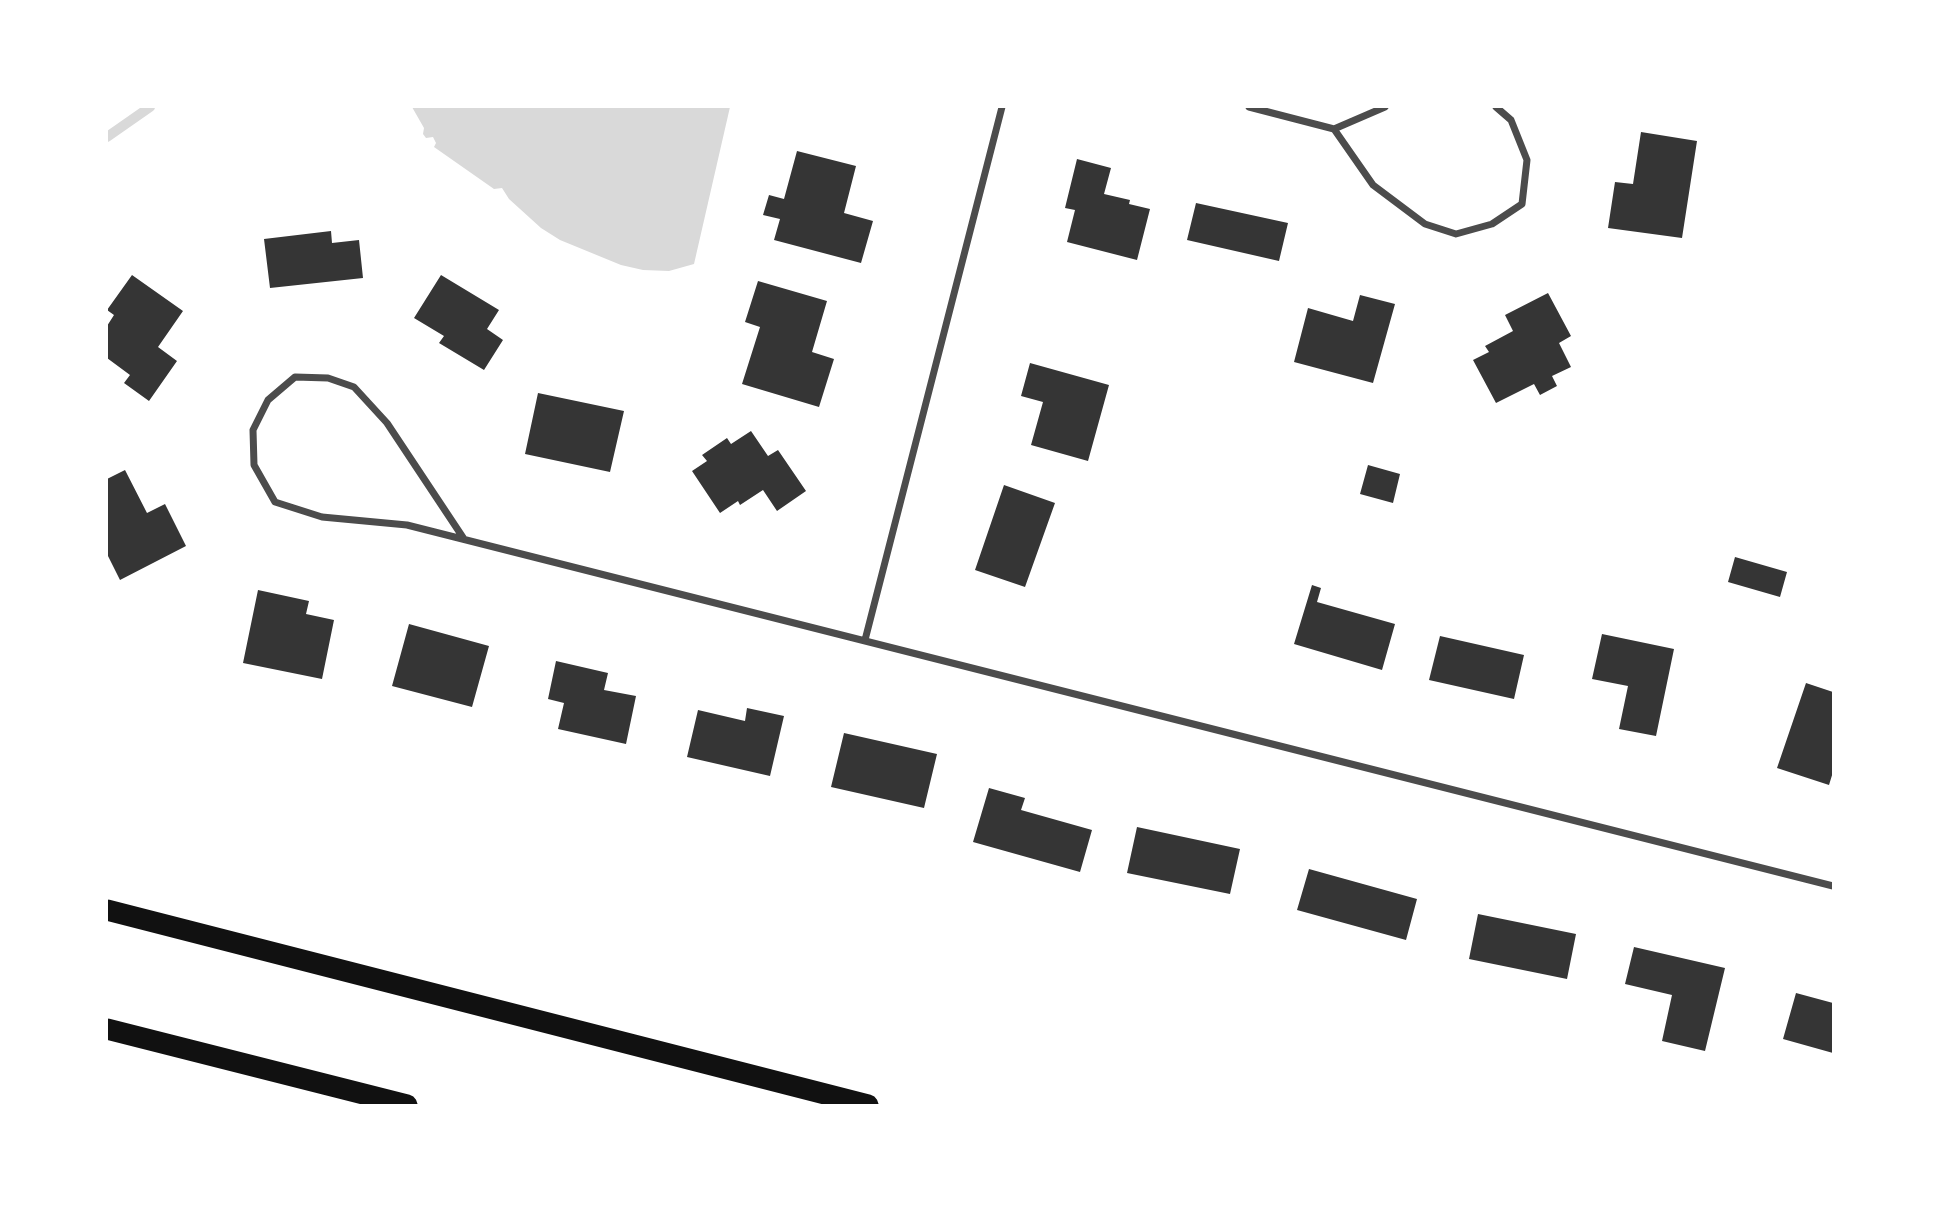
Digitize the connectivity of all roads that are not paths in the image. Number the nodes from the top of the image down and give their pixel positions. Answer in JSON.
{"nodes":[{"id":1,"x":1002,"y":107,"type":"edge"},
{"id":2,"x":1249,"y":107,"type":"edge"},
{"id":3,"x":1385,"y":107,"type":"edge"},
{"id":4,"x":1496,"y":107,"type":"edge"},
{"id":5,"x":1334,"y":129,"type":"junction"},
{"id":6,"x":464,"y":539,"type":"junction"},
{"id":7,"x":864,"y":640,"type":"junction"},
{"id":8,"x":1833,"y":886,"type":"edge"},
{"id":9,"x":107,"y":910,"type":"edge"},
{"id":10,"x":107,"y":1029,"type":"edge"},
{"id":11,"x":407,"y":1105,"type":"edge"},
{"id":12,"x":868,"y":1105,"type":"edge"}],
"edges":[{"from":1,"to":7,"type":"street"},
{"from":2,"to":5,"type":"street"},
{"from":3,"to":5,"type":"street"},
{"from":4,"to":5,"type":"street"},
{"from":6,"to":6,"type":"street"},
{"from":6,"to":7,"type":"street"},
{"from":7,"to":8,"type":"street"},
{"from":9,"to":12,"type":"highway"},
{"from":10,"to":11,"type":"highway"}]}
